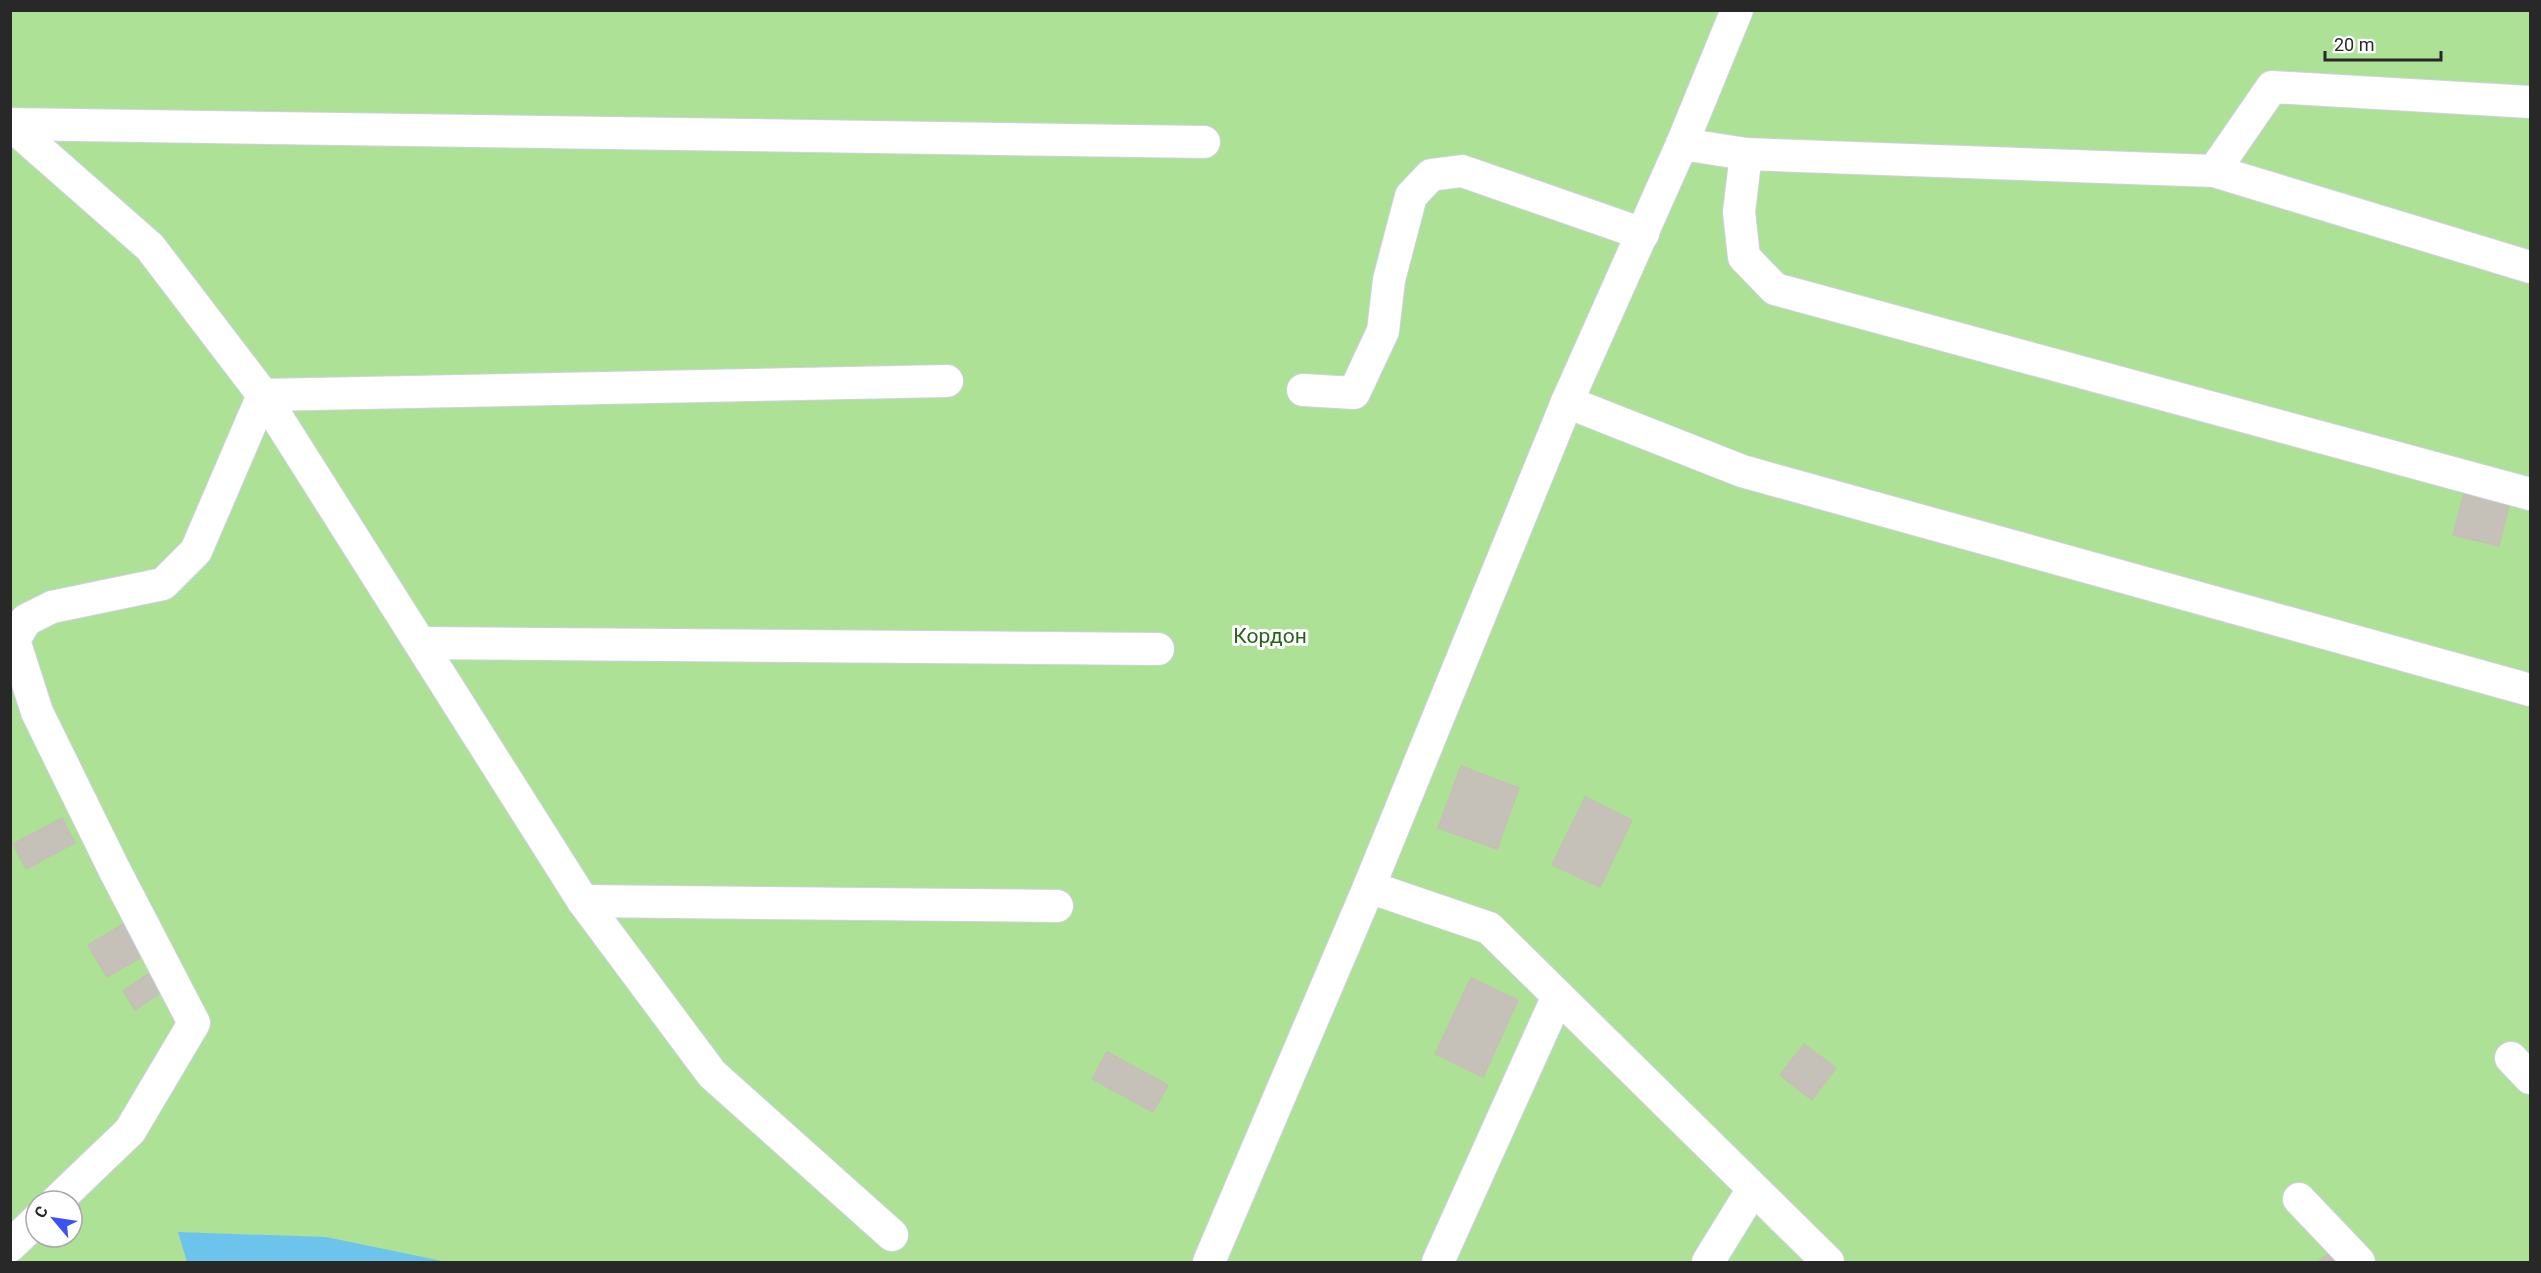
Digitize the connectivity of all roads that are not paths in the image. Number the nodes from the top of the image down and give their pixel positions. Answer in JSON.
{"nodes":[{"id":1,"x":1737,"y":10,"type":"edge"},
{"id":2,"x":2530,"y":102,"type":"edge"},
{"id":3,"x":10,"y":124,"type":"edge"},
{"id":4,"x":1204,"y":142,"type":"dead end"},
{"id":5,"x":1682,"y":144,"type":"junction"},
{"id":6,"x":1746,"y":154,"type":"junction"},
{"id":7,"x":2214,"y":171,"type":"junction"},
{"id":8,"x":1643,"y":234,"type":"junction"},
{"id":9,"x":2530,"y":267,"type":"edge"},
{"id":10,"x":947,"y":381,"type":"dead end"},
{"id":11,"x":1303,"y":390,"type":"dead end"},
{"id":12,"x":263,"y":395,"type":"junction"},
{"id":13,"x":1567,"y":402,"type":"junction"},
{"id":14,"x":2530,"y":494,"type":"edge"},
{"id":15,"x":422,"y":643,"type":"junction"},
{"id":16,"x":1158,"y":649,"type":"dead end"},
{"id":17,"x":2530,"y":690,"type":"edge"},
{"id":18,"x":1369,"y":887,"type":"junction"},
{"id":19,"x":583,"y":901,"type":"junction"},
{"id":20,"x":1057,"y":906,"type":"dead end"},
{"id":21,"x":1558,"y":996,"type":"junction"},
{"id":22,"x":70,"y":1189,"type":"edge"},
{"id":23,"x":1754,"y":1189,"type":"junction"},
{"id":24,"x":2299,"y":1199,"type":"dead end"},
{"id":25,"x":24,"y":1233,"type":"edge"},
{"id":26,"x":892,"y":1235,"type":"dead end"},
{"id":27,"x":10,"y":1246,"type":"edge"},
{"id":28,"x":1209,"y":1263,"type":"edge"},
{"id":29,"x":1438,"y":1263,"type":"edge"},
{"id":30,"x":1708,"y":1263,"type":"edge"},
{"id":31,"x":1828,"y":1263,"type":"edge"},
{"id":32,"x":2359,"y":1263,"type":"edge"}],
"edges":[{"from":1,"to":5,"type":"street"},
{"from":2,"to":7,"type":"street"},
{"from":3,"to":4,"type":"street"},
{"from":3,"to":12,"type":"street"},
{"from":5,"to":6,"type":"street"},
{"from":5,"to":8,"type":"street"},
{"from":6,"to":7,"type":"street"},
{"from":6,"to":14,"type":"street"},
{"from":7,"to":9,"type":"street"},
{"from":8,"to":11,"type":"street"},
{"from":8,"to":13,"type":"street"},
{"from":10,"to":12,"type":"street"},
{"from":12,"to":15,"type":"street"},
{"from":12,"to":22,"type":"street"},
{"from":13,"to":17,"type":"street"},
{"from":13,"to":18,"type":"street"},
{"from":15,"to":16,"type":"street"},
{"from":15,"to":19,"type":"street"},
{"from":18,"to":21,"type":"street"},
{"from":18,"to":28,"type":"street"},
{"from":19,"to":20,"type":"street"},
{"from":19,"to":26,"type":"street"},
{"from":21,"to":23,"type":"street"},
{"from":21,"to":29,"type":"street"},
{"from":23,"to":30,"type":"street"},
{"from":23,"to":31,"type":"street"},
{"from":24,"to":32,"type":"street"},
{"from":25,"to":27,"type":"street"}]}
